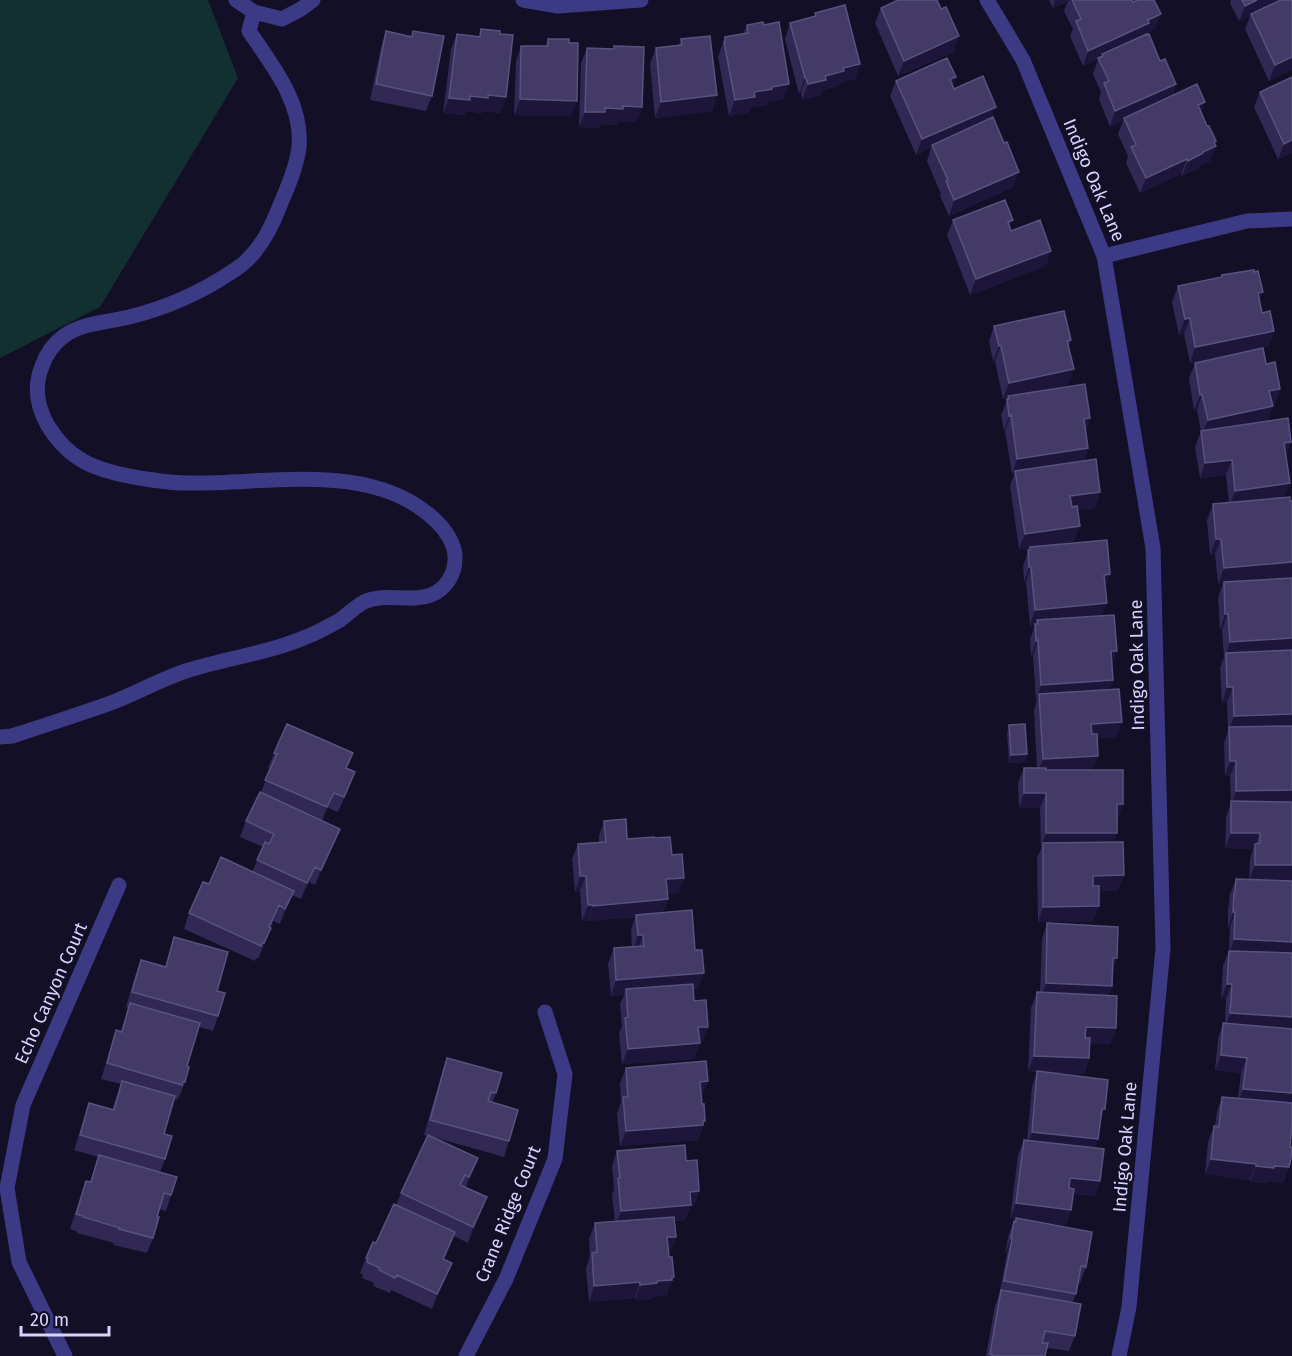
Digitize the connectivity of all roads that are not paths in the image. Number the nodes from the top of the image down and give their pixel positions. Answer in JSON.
{"nodes":[{"id":1,"x":236,"y":0,"type":"edge"},
{"id":2,"x":313,"y":0,"type":"edge"},
{"id":3,"x":523,"y":0,"type":"edge"},
{"id":4,"x":641,"y":0,"type":"edge"},
{"id":5,"x":987,"y":0,"type":"edge"},
{"id":6,"x":254,"y":12,"type":"junction"},
{"id":7,"x":1292,"y":219,"type":"edge"},
{"id":8,"x":1104,"y":256,"type":"junction"},
{"id":9,"x":0,"y":738,"type":"edge"},
{"id":10,"x":119,"y":885,"type":"dead end"},
{"id":11,"x":545,"y":1012,"type":"dead end"},
{"id":12,"x":65,"y":1356,"type":"edge"},
{"id":13,"x":466,"y":1356,"type":"edge"},
{"id":14,"x":1119,"y":1356,"type":"edge"}],
"edges":[{"from":1,"to":6,"type":"street"},
{"from":2,"to":6,"type":"street"},
{"from":3,"to":4,"type":"street"},
{"from":5,"to":8,"type":"street","name":"Indigo Oak Lane"},
{"from":6,"to":9,"type":"street"},
{"from":7,"to":8,"type":"street"},
{"from":8,"to":14,"type":"street","name":"Indigo Oak Lane"},
{"from":10,"to":12,"type":"street","name":"Echo Canyon Court"},
{"from":11,"to":13,"type":"street","name":"Crane Ridge Court"}]}
